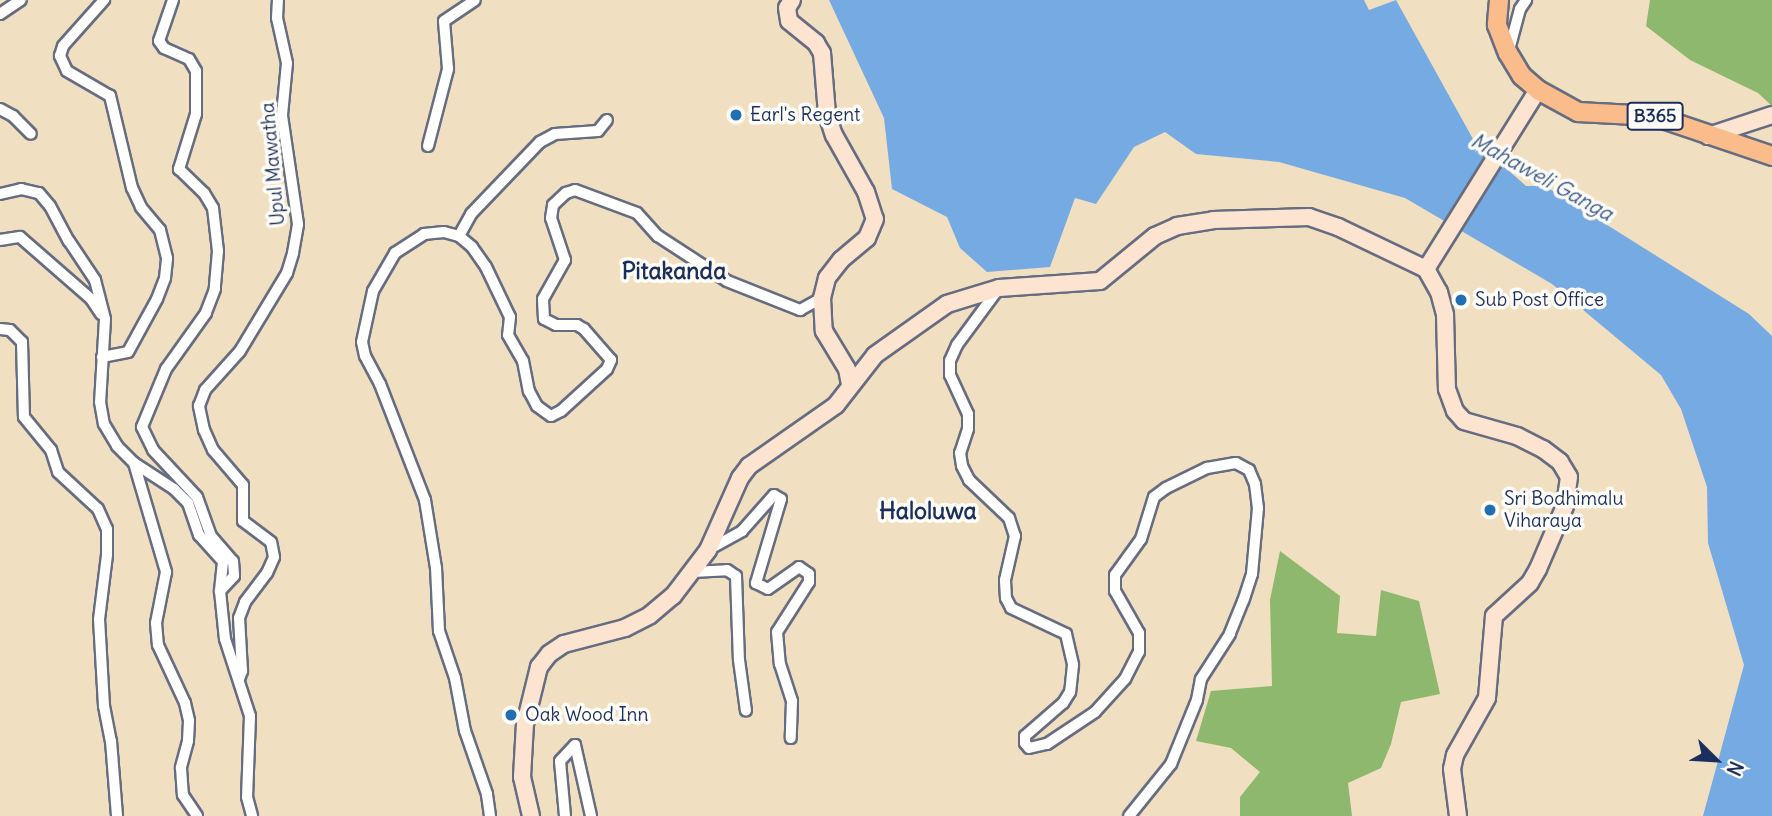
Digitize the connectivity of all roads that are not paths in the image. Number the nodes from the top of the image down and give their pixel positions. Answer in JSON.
{"nodes":[{"id":1,"x":21,"y":0,"type":"edge"},
{"id":2,"x":104,"y":0,"type":"edge"},
{"id":3,"x":173,"y":0,"type":"edge"},
{"id":4,"x":278,"y":0,"type":"edge"},
{"id":5,"x":475,"y":0,"type":"edge"},
{"id":6,"x":792,"y":0,"type":"edge"},
{"id":7,"x":1499,"y":0,"type":"edge"},
{"id":8,"x":1526,"y":0,"type":"edge"},
{"id":9,"x":0,"y":14,"type":"edge"},
{"id":10,"x":1508,"y":53,"type":"junction"},
{"id":11,"x":1538,"y":90,"type":"junction"},
{"id":12,"x":0,"y":109,"type":"edge"},
{"id":13,"x":1772,"y":115,"type":"edge"},
{"id":14,"x":607,"y":120,"type":"dead end"},
{"id":15,"x":31,"y":134,"type":"dead end"},
{"id":16,"x":1708,"y":135,"type":"junction"},
{"id":17,"x":428,"y":146,"type":"dead end"},
{"id":18,"x":1772,"y":156,"type":"edge"},
{"id":19,"x":0,"y":194,"type":"edge"},
{"id":20,"x":459,"y":236,"type":"junction"},
{"id":21,"x":0,"y":240,"type":"edge"},
{"id":22,"x":1426,"y":270,"type":"junction"},
{"id":23,"x":999,"y":288,"type":"junction"},
{"id":24,"x":822,"y":298,"type":"junction"},
{"id":25,"x":105,"y":319,"type":"junction"},
{"id":26,"x":0,"y":329,"type":"edge"},
{"id":27,"x":102,"y":357,"type":"junction"},
{"id":28,"x":850,"y":385,"type":"junction"},
{"id":29,"x":134,"y":463,"type":"junction"},
{"id":30,"x":708,"y":550,"type":"junction"},
{"id":31,"x":692,"y":572,"type":"junction"},
{"id":32,"x":220,"y":591,"type":"junction"},
{"id":33,"x":239,"y":679,"type":"junction"},
{"id":34,"x":746,"y":711,"type":"dead end"},
{"id":35,"x":791,"y":738,"type":"dead end"},
{"id":36,"x":117,"y":816,"type":"edge"},
{"id":37,"x":197,"y":816,"type":"edge"},
{"id":38,"x":253,"y":816,"type":"edge"},
{"id":39,"x":490,"y":816,"type":"edge"},
{"id":40,"x":531,"y":816,"type":"edge"},
{"id":41,"x":565,"y":816,"type":"edge"},
{"id":42,"x":591,"y":816,"type":"edge"},
{"id":43,"x":1129,"y":816,"type":"edge"},
{"id":44,"x":1458,"y":816,"type":"edge"}],
"edges":[{"from":1,"to":9,"type":"street"},
{"from":2,"to":27,"type":"street"},
{"from":3,"to":32,"type":"street"},
{"from":4,"to":33,"type":"street","name":"Upul Mawatha"},
{"from":5,"to":17,"type":"street"},
{"from":6,"to":24,"type":"street"},
{"from":7,"to":10,"type":"main road","number":"B365"},
{"from":8,"to":10,"type":"street"},
{"from":10,"to":11,"type":"main road","number":"B365"},
{"from":11,"to":16,"type":"main road","number":"B365"},
{"from":11,"to":22,"type":"street"},
{"from":12,"to":15,"type":"street"},
{"from":13,"to":16,"type":"street"},
{"from":14,"to":20,"type":"street"},
{"from":16,"to":18,"type":"main road","number":"B365"},
{"from":19,"to":25,"type":"street"},
{"from":20,"to":24,"type":"street"},
{"from":20,"to":39,"type":"street"},
{"from":21,"to":25,"type":"street"},
{"from":22,"to":23,"type":"street"},
{"from":22,"to":44,"type":"street"},
{"from":23,"to":28,"type":"street"},
{"from":23,"to":43,"type":"street"},
{"from":24,"to":28,"type":"street"},
{"from":25,"to":27,"type":"street"},
{"from":26,"to":36,"type":"street"},
{"from":27,"to":29,"type":"street"},
{"from":28,"to":30,"type":"street"},
{"from":29,"to":32,"type":"street"},
{"from":29,"to":37,"type":"street"},
{"from":30,"to":31,"type":"street"},
{"from":30,"to":35,"type":"street"},
{"from":31,"to":34,"type":"street"},
{"from":31,"to":40,"type":"street"},
{"from":32,"to":33,"type":"street"},
{"from":33,"to":38,"type":"street"},
{"from":41,"to":42,"type":"street"}]}
